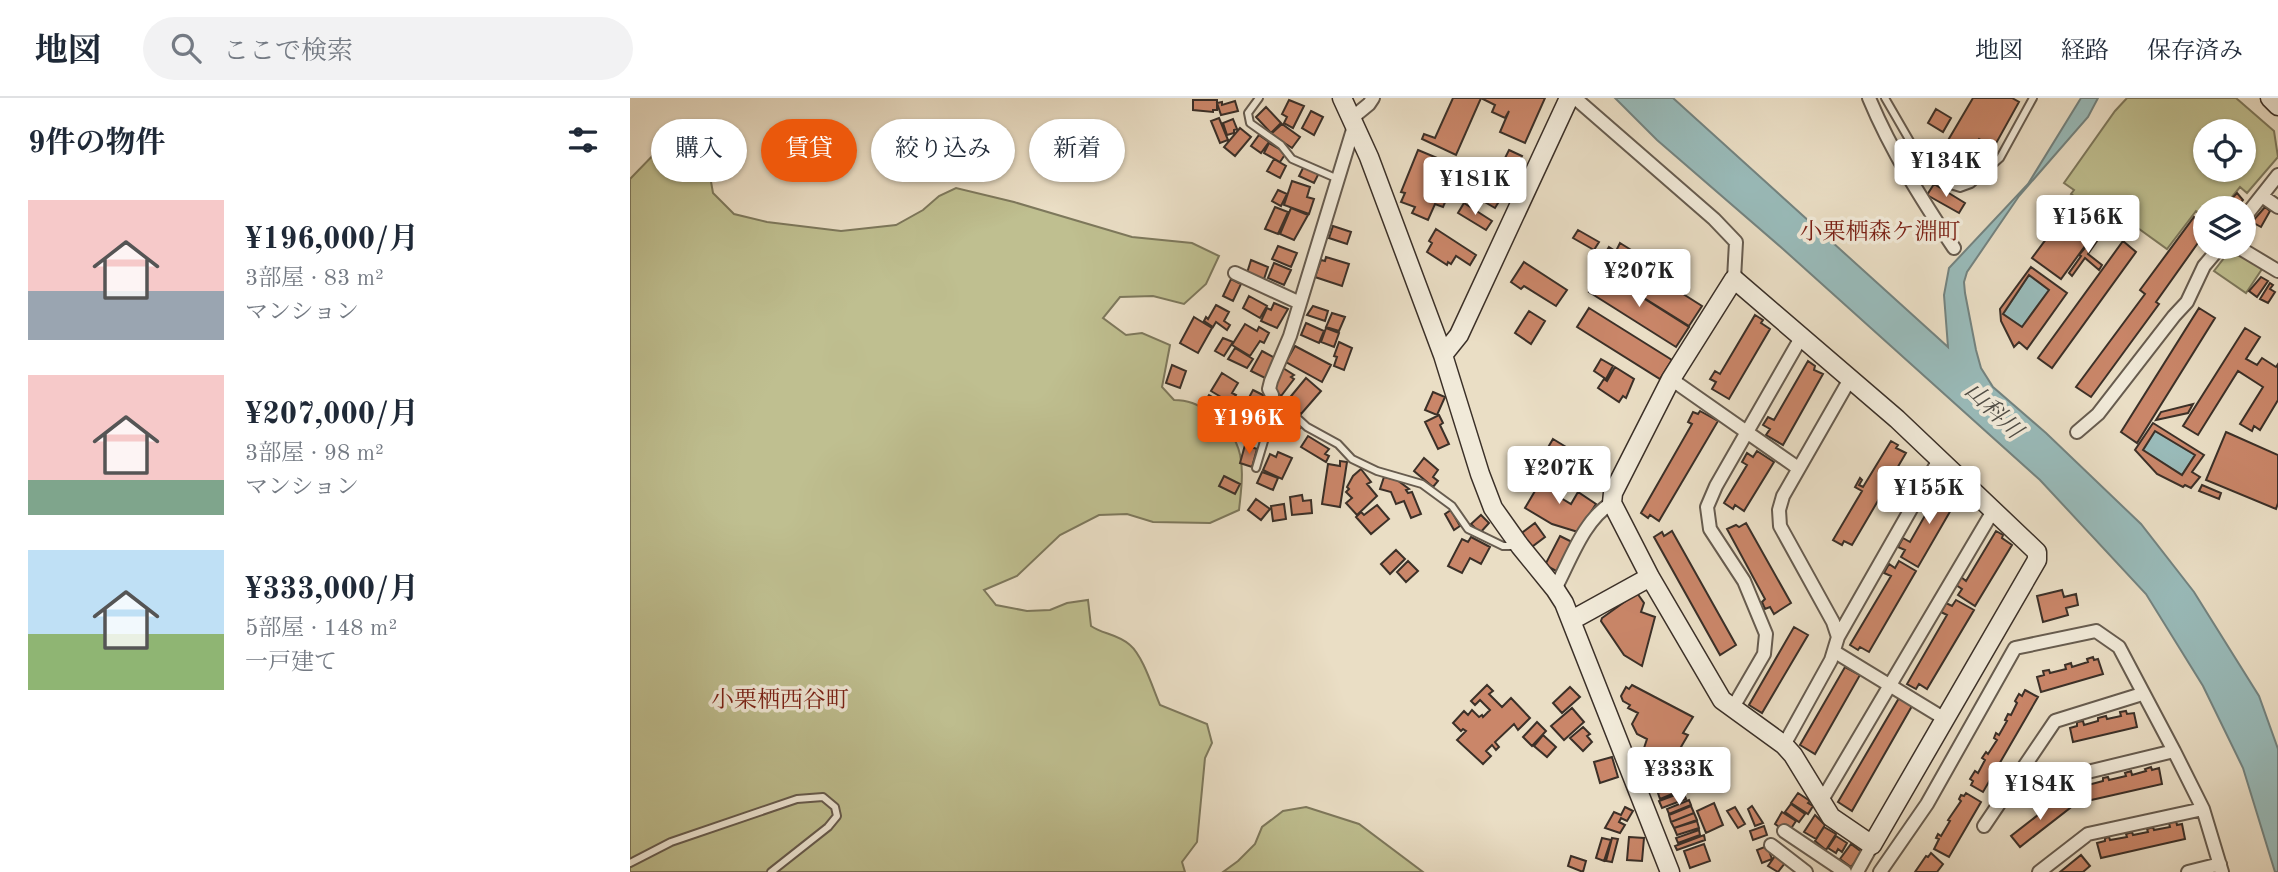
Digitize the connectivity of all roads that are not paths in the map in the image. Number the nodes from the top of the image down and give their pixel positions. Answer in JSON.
{"nodes":[{"id":1,"x":1259,"y":98,"type":"edge"},
{"id":2,"x":1342,"y":98,"type":"edge"},
{"id":3,"x":1373,"y":98,"type":"edge"},
{"id":4,"x":1569,"y":98,"type":"edge"},
{"id":5,"x":1575,"y":98,"type":"edge"},
{"id":6,"x":1868,"y":98,"type":"edge"},
{"id":7,"x":1885,"y":98,"type":"edge"},
{"id":8,"x":2033,"y":98,"type":"edge"},
{"id":9,"x":2270,"y":98,"type":"edge"},
{"id":10,"x":2278,"y":106,"type":"edge"},
{"id":11,"x":1353,"y":121,"type":"junction"},
{"id":12,"x":2278,"y":175,"type":"edge"},
{"id":13,"x":1338,"y":179,"type":"junction"},
{"id":14,"x":2262,"y":196,"type":"junction"},
{"id":15,"x":2256,"y":203,"type":"edge"},
{"id":16,"x":2278,"y":207,"type":"edge"},
{"id":17,"x":1954,"y":248,"type":"dead end"},
{"id":18,"x":2256,"y":258,"type":"edge"},
{"id":19,"x":2210,"y":259,"type":"edge"},
{"id":20,"x":2278,"y":271,"type":"edge"},
{"id":21,"x":1235,"y":273,"type":"dead end"},
{"id":22,"x":1734,"y":279,"type":"junction"},
{"id":23,"x":1300,"y":303,"type":"junction"},
{"id":24,"x":1802,"y":337,"type":"junction"},
{"id":25,"x":1443,"y":355,"type":"junction"},
{"id":26,"x":1671,"y":379,"type":"junction"},
{"id":27,"x":1850,"y":379,"type":"junction"},
{"id":28,"x":1272,"y":395,"type":"junction"},
{"id":29,"x":1748,"y":432,"type":"junction"},
{"id":30,"x":2077,"y":432,"type":"dead end"},
{"id":31,"x":1940,"y":458,"type":"junction"},
{"id":32,"x":1256,"y":468,"type":"dead end"},
{"id":33,"x":1798,"y":468,"type":"junction"},
{"id":34,"x":1612,"y":503,"type":"junction"},
{"id":35,"x":1993,"y":510,"type":"junction"},
{"id":36,"x":1520,"y":546,"type":"junction"},
{"id":37,"x":1650,"y":577,"type":"junction"},
{"id":38,"x":1555,"y":589,"type":"junction"},
{"id":39,"x":1572,"y":620,"type":"junction"},
{"id":40,"x":1838,"y":637,"type":"junction"},
{"id":41,"x":1835,"y":652,"type":"junction"},
{"id":42,"x":1891,"y":685,"type":"junction"},
{"id":43,"x":2143,"y":694,"type":"junction"},
{"id":44,"x":1732,"y":709,"type":"junction"},
{"id":45,"x":1945,"y":719,"type":"junction"},
{"id":46,"x":1784,"y":745,"type":"junction"},
{"id":47,"x":2174,"y":751,"type":"junction"},
{"id":48,"x":2071,"y":776,"type":"dead end"},
{"id":49,"x":1822,"y":800,"type":"junction"},
{"id":50,"x":2203,"y":809,"type":"junction"},
{"id":51,"x":1984,"y":826,"type":"dead end"},
{"id":52,"x":1784,"y":831,"type":"dead end"},
{"id":53,"x":1771,"y":845,"type":"dead end"},
{"id":54,"x":1872,"y":845,"type":"junction"},
{"id":55,"x":630,"y":863,"type":"edge"},
{"id":56,"x":2221,"y":868,"type":"edge"},
{"id":57,"x":771,"y":872,"type":"edge"},
{"id":58,"x":1670,"y":872,"type":"edge"},
{"id":59,"x":1806,"y":872,"type":"edge"},
{"id":60,"x":1846,"y":872,"type":"edge"},
{"id":61,"x":1857,"y":872,"type":"edge"},
{"id":62,"x":1880,"y":872,"type":"edge"},
{"id":63,"x":2039,"y":872,"type":"edge"},
{"id":64,"x":2188,"y":872,"type":"edge"}],
"edges":[{"from":1,"to":13,"type":"lane"},
{"from":2,"to":11,"type":"street"},
{"from":3,"to":11,"type":"street"},
{"from":4,"to":25,"type":"street"},
{"from":5,"to":22,"type":"street"},
{"from":6,"to":17,"type":"street"},
{"from":7,"to":8,"type":"lane"},
{"from":9,"to":10,"type":"street"},
{"from":11,"to":13,"type":"street"},
{"from":11,"to":25,"type":"street"},
{"from":12,"to":14,"type":"street"},
{"from":13,"to":23,"type":"street"},
{"from":14,"to":15,"type":"street"},
{"from":14,"to":16,"type":"street"},
{"from":18,"to":20,"type":"street"},
{"from":19,"to":30,"type":"street"},
{"from":21,"to":23,"type":"street"},
{"from":22,"to":24,"type":"street"},
{"from":22,"to":26,"type":"street"},
{"from":23,"to":28,"type":"street"},
{"from":24,"to":27,"type":"street"},
{"from":24,"to":29,"type":"street"},
{"from":25,"to":36,"type":"street"},
{"from":26,"to":29,"type":"street"},
{"from":26,"to":34,"type":"street"},
{"from":27,"to":31,"type":"street"},
{"from":27,"to":33,"type":"street"},
{"from":28,"to":32,"type":"lane"},
{"from":28,"to":36,"type":"lane"},
{"from":29,"to":33,"type":"street"},
{"from":29,"to":44,"type":"street"},
{"from":31,"to":35,"type":"street"},
{"from":31,"to":40,"type":"street"},
{"from":33,"to":40,"type":"street"},
{"from":34,"to":37,"type":"street"},
{"from":34,"to":38,"type":"street"},
{"from":35,"to":42,"type":"street"},
{"from":35,"to":45,"type":"street"},
{"from":36,"to":38,"type":"street"},
{"from":37,"to":39,"type":"street"},
{"from":37,"to":44,"type":"street"},
{"from":38,"to":39,"type":"street"},
{"from":39,"to":58,"type":"street"},
{"from":40,"to":41,"type":"street"},
{"from":41,"to":42,"type":"street"},
{"from":41,"to":46,"type":"street"},
{"from":42,"to":45,"type":"street"},
{"from":42,"to":49,"type":"street"},
{"from":43,"to":47,"type":"street"},
{"from":43,"to":51,"type":"street"},
{"from":43,"to":62,"type":"street"},
{"from":44,"to":46,"type":"street"},
{"from":45,"to":54,"type":"street"},
{"from":46,"to":49,"type":"street"},
{"from":47,"to":48,"type":"street"},
{"from":47,"to":50,"type":"street"},
{"from":49,"to":54,"type":"street"},
{"from":50,"to":56,"type":"street"},
{"from":50,"to":63,"type":"street"},
{"from":52,"to":60,"type":"street"},
{"from":53,"to":59,"type":"street"},
{"from":54,"to":61,"type":"street"},
{"from":55,"to":57,"type":"lane"},
{"from":56,"to":64,"type":"street"}]}
